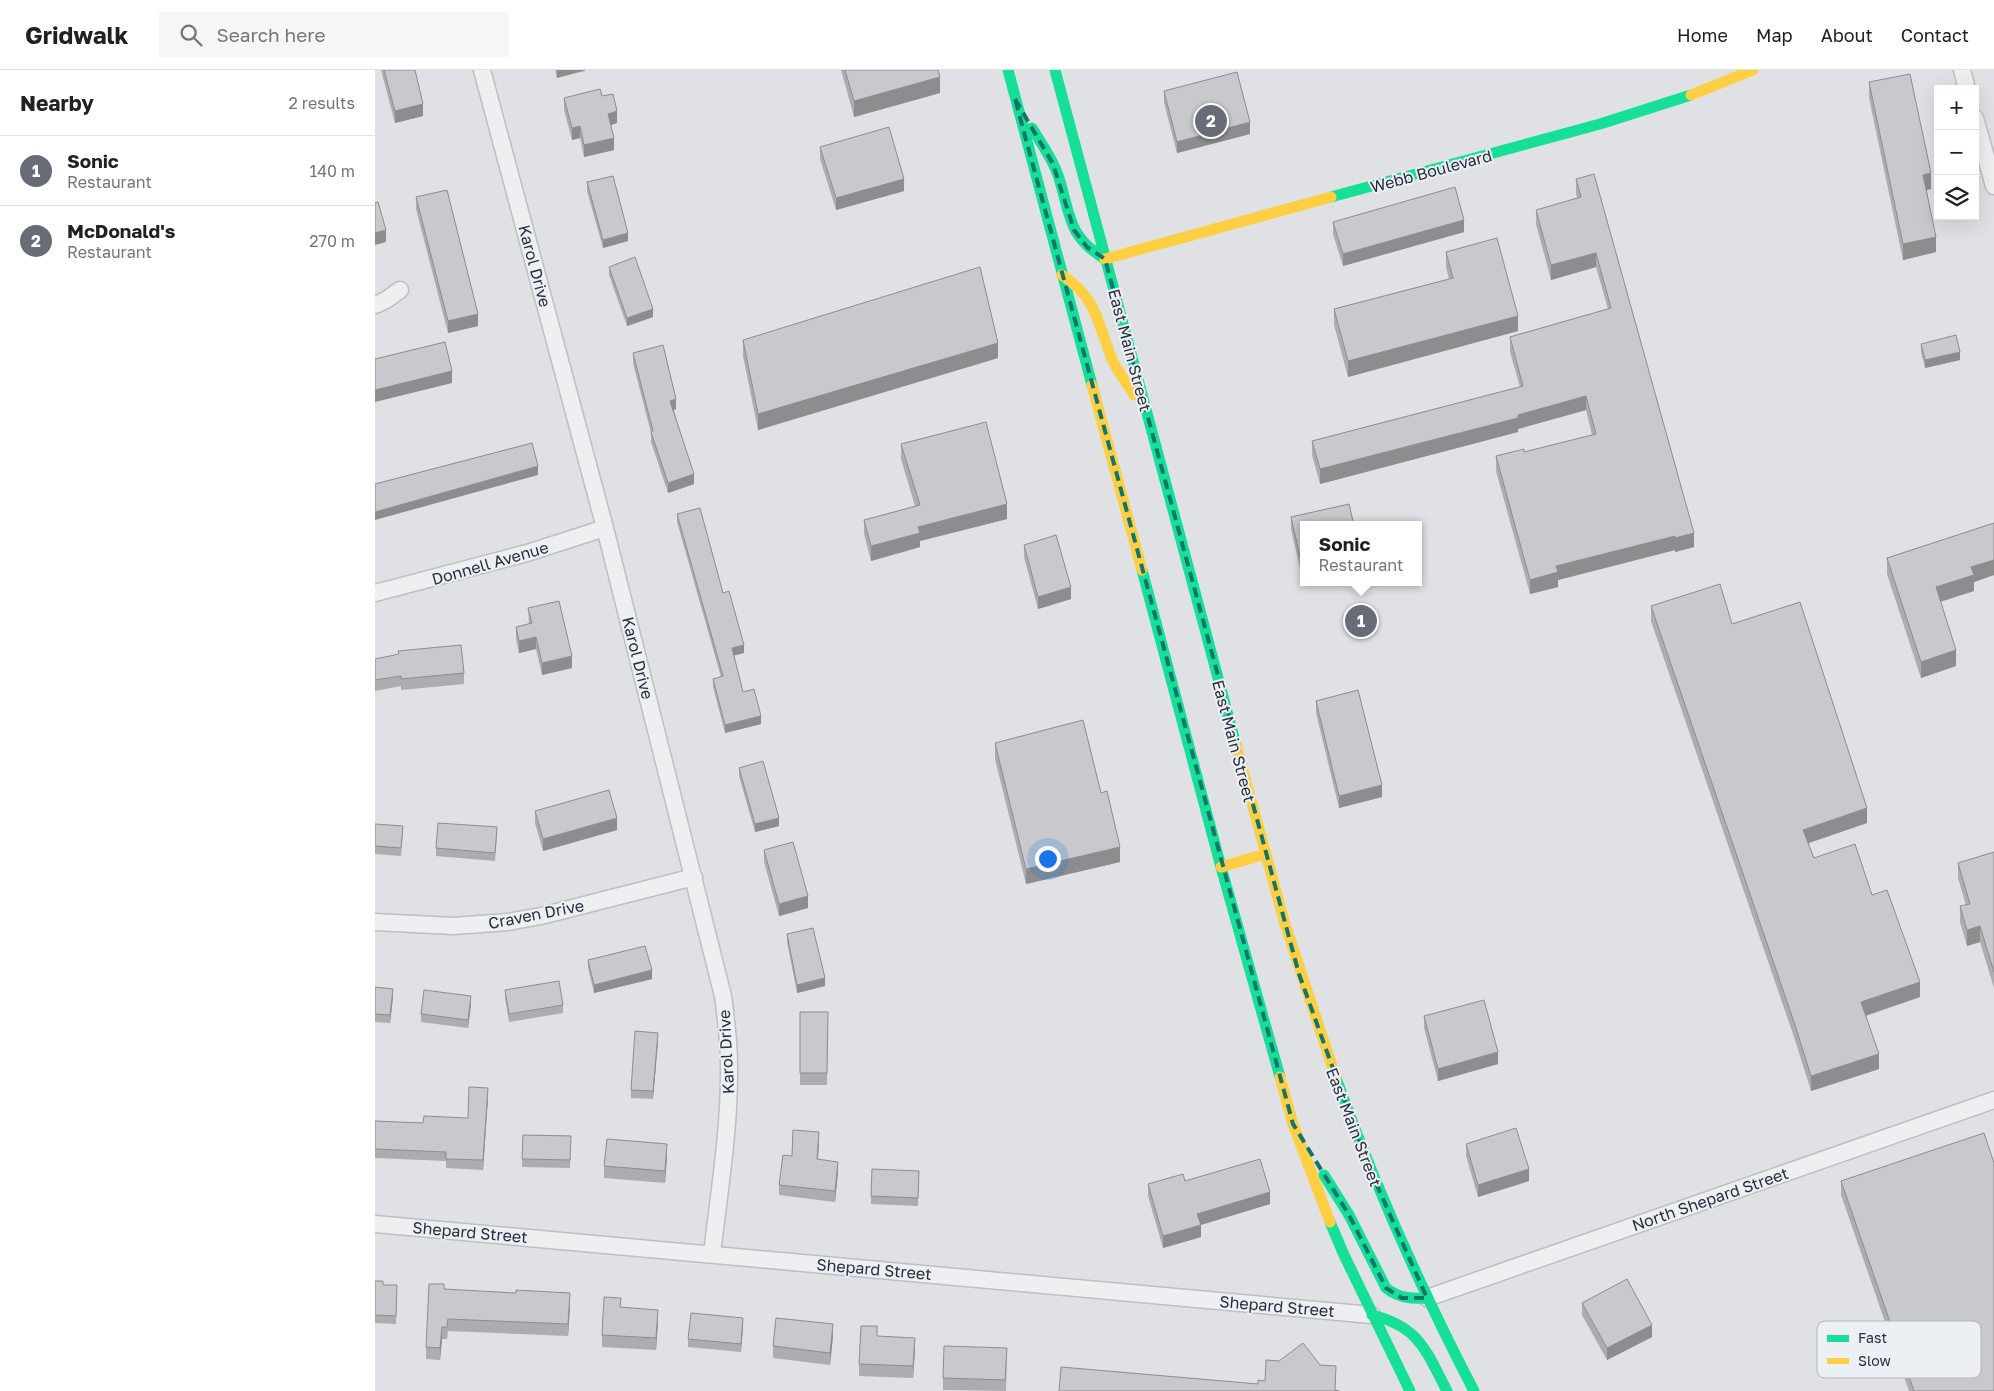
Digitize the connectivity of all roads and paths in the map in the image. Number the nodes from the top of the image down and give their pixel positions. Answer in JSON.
{"nodes":[{"id":1,"x":482,"y":70,"type":"edge"},
{"id":2,"x":1008,"y":70,"type":"edge"},
{"id":3,"x":1055,"y":70,"type":"edge"},
{"id":4,"x":1753,"y":70,"type":"edge"},
{"id":5,"x":1962,"y":70,"type":"edge"},
{"id":6,"x":1966,"y":85,"type":"edge"},
{"id":7,"x":1015,"y":99,"type":"junction"},
{"id":8,"x":1978,"y":130,"type":"edge"},
{"id":9,"x":1994,"y":186,"type":"edge"},
{"id":10,"x":1105,"y":259,"type":"junction"},
{"id":11,"x":1062,"y":275,"type":"junction"},
{"id":12,"x":400,"y":290,"type":"dead end"},
{"id":13,"x":375,"y":305,"type":"edge"},
{"id":14,"x":1147,"y":415,"type":"junction"},
{"id":15,"x":605,"y":528,"type":"junction"},
{"id":16,"x":375,"y":593,"type":"edge"},
{"id":17,"x":1265,"y":854,"type":"junction"},
{"id":18,"x":1221,"y":867,"type":"junction"},
{"id":19,"x":694,"y":878,"type":"junction"},
{"id":20,"x":375,"y":922,"type":"edge"},
{"id":21,"x":1994,"y":1100,"type":"edge"},
{"id":22,"x":1293,"y":1124,"type":"junction"},
{"id":23,"x":375,"y":1224,"type":"edge"},
{"id":24,"x":712,"y":1254,"type":"junction"},
{"id":25,"x":1427,"y":1298,"type":"junction"},
{"id":26,"x":1372,"y":1315,"type":"junction"},
{"id":27,"x":1410,"y":1391,"type":"edge"},
{"id":28,"x":1447,"y":1391,"type":"edge"},
{"id":29,"x":1474,"y":1391,"type":"edge"}],
"edges":[{"from":1,"to":15,"type":"street","name":"Karol Drive"},
{"from":2,"to":7,"type":"main road"},
{"from":3,"to":10,"type":"main road","name":"East Main Street"},
{"from":4,"to":10,"type":"main road","name":"Webb Boulevard"},
{"from":5,"to":6,"type":"street"},
{"from":7,"to":10,"type":"main road"},
{"from":7,"to":11,"type":"main road"},
{"from":8,"to":9,"type":"street"},
{"from":10,"to":14,"type":"main road","name":"East Main Street"},
{"from":11,"to":14,"type":"main road"},
{"from":11,"to":18,"type":"main road"},
{"from":12,"to":13,"type":"street"},
{"from":14,"to":17,"type":"main road","name":"East Main Street"},
{"from":15,"to":16,"type":"street","name":"Donnell Avenue"},
{"from":15,"to":19,"type":"street","name":"Karol Drive"},
{"from":17,"to":18,"type":"main road"},
{"from":17,"to":25,"type":"main road","name":"East Main Street"},
{"from":18,"to":22,"type":"main road"},
{"from":19,"to":20,"type":"street","name":"Craven Drive"},
{"from":19,"to":24,"type":"street","name":"Karol Drive"},
{"from":21,"to":25,"type":"street","name":"North Shepard Street"},
{"from":22,"to":25,"type":"main road"},
{"from":22,"to":26,"type":"main road"},
{"from":23,"to":24,"type":"street","name":"Shepard Street"},
{"from":24,"to":26,"type":"street","name":"Shepard Street"},
{"from":25,"to":29,"type":"main road","name":"East Main Street"},
{"from":26,"to":27,"type":"main road"},
{"from":26,"to":28,"type":"main road"}]}
